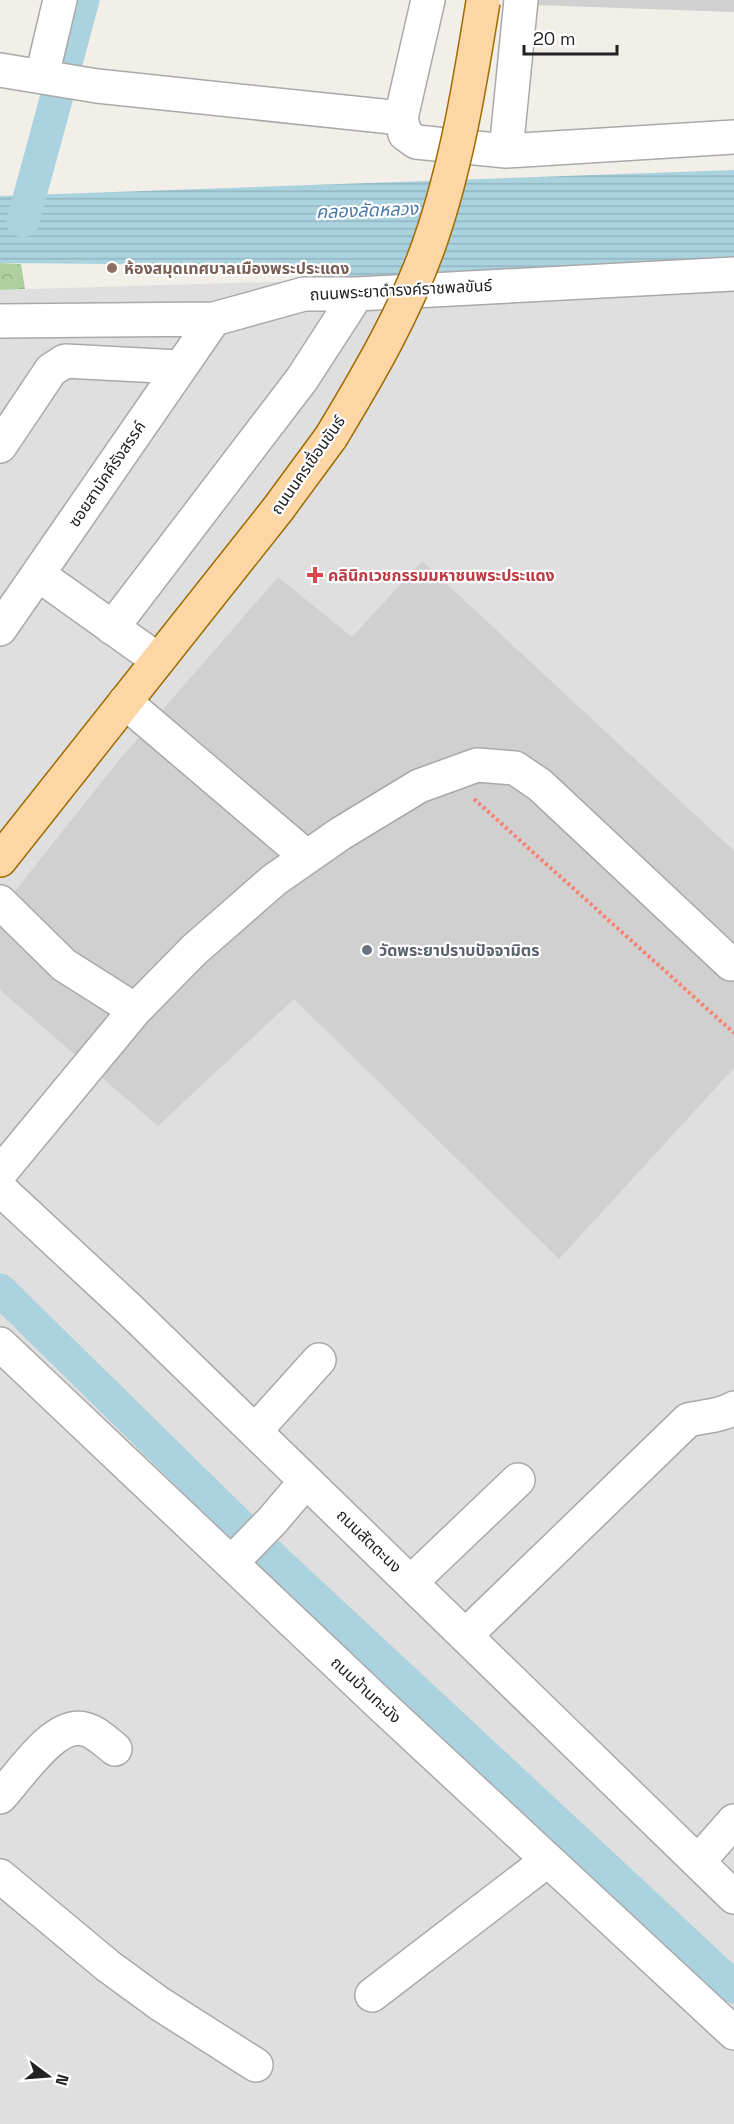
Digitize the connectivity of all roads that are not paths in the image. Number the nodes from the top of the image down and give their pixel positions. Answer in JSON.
{"nodes":[{"id":1,"x":60,"y":0,"type":"edge"},
{"id":2,"x":428,"y":0,"type":"edge"},
{"id":3,"x":521,"y":0,"type":"edge"},
{"id":4,"x":483,"y":1,"type":"edge"},
{"id":5,"x":0,"y":70,"type":"edge"},
{"id":6,"x":50,"y":77,"type":"junction"},
{"id":7,"x":401,"y":118,"type":"junction"},
{"id":8,"x":734,"y":137,"type":"edge"},
{"id":9,"x":506,"y":151,"type":"junction"},
{"id":10,"x":734,"y":274,"type":"edge"},
{"id":11,"x":357,"y":294,"type":"junction"},
{"id":12,"x":214,"y":319,"type":"junction"},
{"id":13,"x":0,"y":321,"type":"edge"},
{"id":14,"x":179,"y":367,"type":"junction"},
{"id":15,"x":0,"y":446,"type":"edge"},
{"id":16,"x":20,"y":586,"type":"edge"},
{"id":17,"x":112,"y":628,"type":"junction"},
{"id":18,"x":0,"y":629,"type":"edge"},
{"id":19,"x":158,"y":660,"type":"junction"},
{"id":20,"x":125,"y":702,"type":"junction"},
{"id":21,"x":307,"y":857,"type":"junction"},
{"id":22,"x":0,"y":860,"type":"edge"},
{"id":23,"x":0,"y":902,"type":"edge"},
{"id":24,"x":731,"y":964,"type":"dead end"},
{"id":25,"x":135,"y":1010,"type":"junction"},
{"id":26,"x":0,"y":1173,"type":"edge"},
{"id":27,"x":0,"y":1189,"type":"edge"},
{"id":28,"x":0,"y":1344,"type":"edge"},
{"id":29,"x":320,"y":1360,"type":"dead end"},
{"id":30,"x":734,"y":1408,"type":"edge"},
{"id":31,"x":255,"y":1431,"type":"junction"},
{"id":32,"x":518,"y":1480,"type":"dead end"},
{"id":33,"x":306,"y":1481,"type":"junction"},
{"id":34,"x":236,"y":1557,"type":"junction"},
{"id":35,"x":411,"y":1582,"type":"junction"},
{"id":36,"x":466,"y":1635,"type":"junction"},
{"id":37,"x":115,"y":1749,"type":"dead end"},
{"id":38,"x":0,"y":1797,"type":"edge"},
{"id":39,"x":734,"y":1821,"type":"edge"},
{"id":40,"x":548,"y":1860,"type":"junction"},
{"id":41,"x":698,"y":1862,"type":"junction"},
{"id":42,"x":0,"y":1876,"type":"edge"},
{"id":43,"x":734,"y":1897,"type":"edge"},
{"id":44,"x":372,"y":1995,"type":"dead end"},
{"id":45,"x":734,"y":2033,"type":"edge"},
{"id":46,"x":256,"y":2065,"type":"dead end"}],
"edges":[{"from":1,"to":6,"type":"street"},
{"from":2,"to":7,"type":"street"},
{"from":3,"to":9,"type":"street"},
{"from":4,"to":19,"type":"main road","name":"ถนนนครเขื่อนขันธ์","bridge":true},
{"from":5,"to":6,"type":"street"},
{"from":6,"to":7,"type":"street"},
{"from":7,"to":9,"type":"street"},
{"from":8,"to":9,"type":"street"},
{"from":10,"to":11,"type":"street","name":"ถนนพระยาดำรงค์ราชพลขันธ์"},
{"from":11,"to":12,"type":"street","name":"ถนนพระยาดำรงค์ราชพลขันธ์"},
{"from":11,"to":17,"type":"street"},
{"from":12,"to":13,"type":"street","name":"ถนนพระยาดำรงค์ราชพลขันธ์"},
{"from":12,"to":14,"type":"street","name":"ซอยสามัคคีรังสรรค์"},
{"from":14,"to":15,"type":"street"},
{"from":14,"to":16,"type":"street","name":"ซอยสามัคคีรังสรรค์"},
{"from":16,"to":17,"type":"street"},
{"from":16,"to":18,"type":"street","name":"ซอยสามัคคีรังสรรค์"},
{"from":17,"to":19,"type":"street"},
{"from":19,"to":20,"type":"main road","name":"ถนนนครเขื่อนขันธ์"},
{"from":20,"to":21,"type":"street"},
{"from":20,"to":22,"type":"main road","name":"ถนนนครเขื่อนขันธ์"},
{"from":21,"to":24,"type":"street"},
{"from":21,"to":25,"type":"street"},
{"from":23,"to":25,"type":"street"},
{"from":25,"to":26,"type":"street"},
{"from":27,"to":31,"type":"street","name":"ถนนสัตตะนง"},
{"from":28,"to":34,"type":"street","name":"ถนนบ้านทะมัง"},
{"from":29,"to":31,"type":"street"},
{"from":30,"to":36,"type":"street"},
{"from":31,"to":33,"type":"street","name":"ถนนสัตตะนง"},
{"from":32,"to":35,"type":"street"},
{"from":33,"to":34,"type":"street"},
{"from":33,"to":35,"type":"street","name":"ถนนสัตตะนง"},
{"from":34,"to":40,"type":"street","name":"ถนนบ้านทะมัง"},
{"from":35,"to":36,"type":"street","name":"ถนนสัตตะนง"},
{"from":36,"to":41,"type":"street","name":"ถนนสัตตะนง"},
{"from":37,"to":38,"type":"street"},
{"from":39,"to":41,"type":"street"},
{"from":40,"to":44,"type":"street"},
{"from":40,"to":45,"type":"street","name":"ถนนบ้านทะมัง"},
{"from":41,"to":43,"type":"street","name":"ถนนสัตตะนง"},
{"from":42,"to":46,"type":"street"}]}
